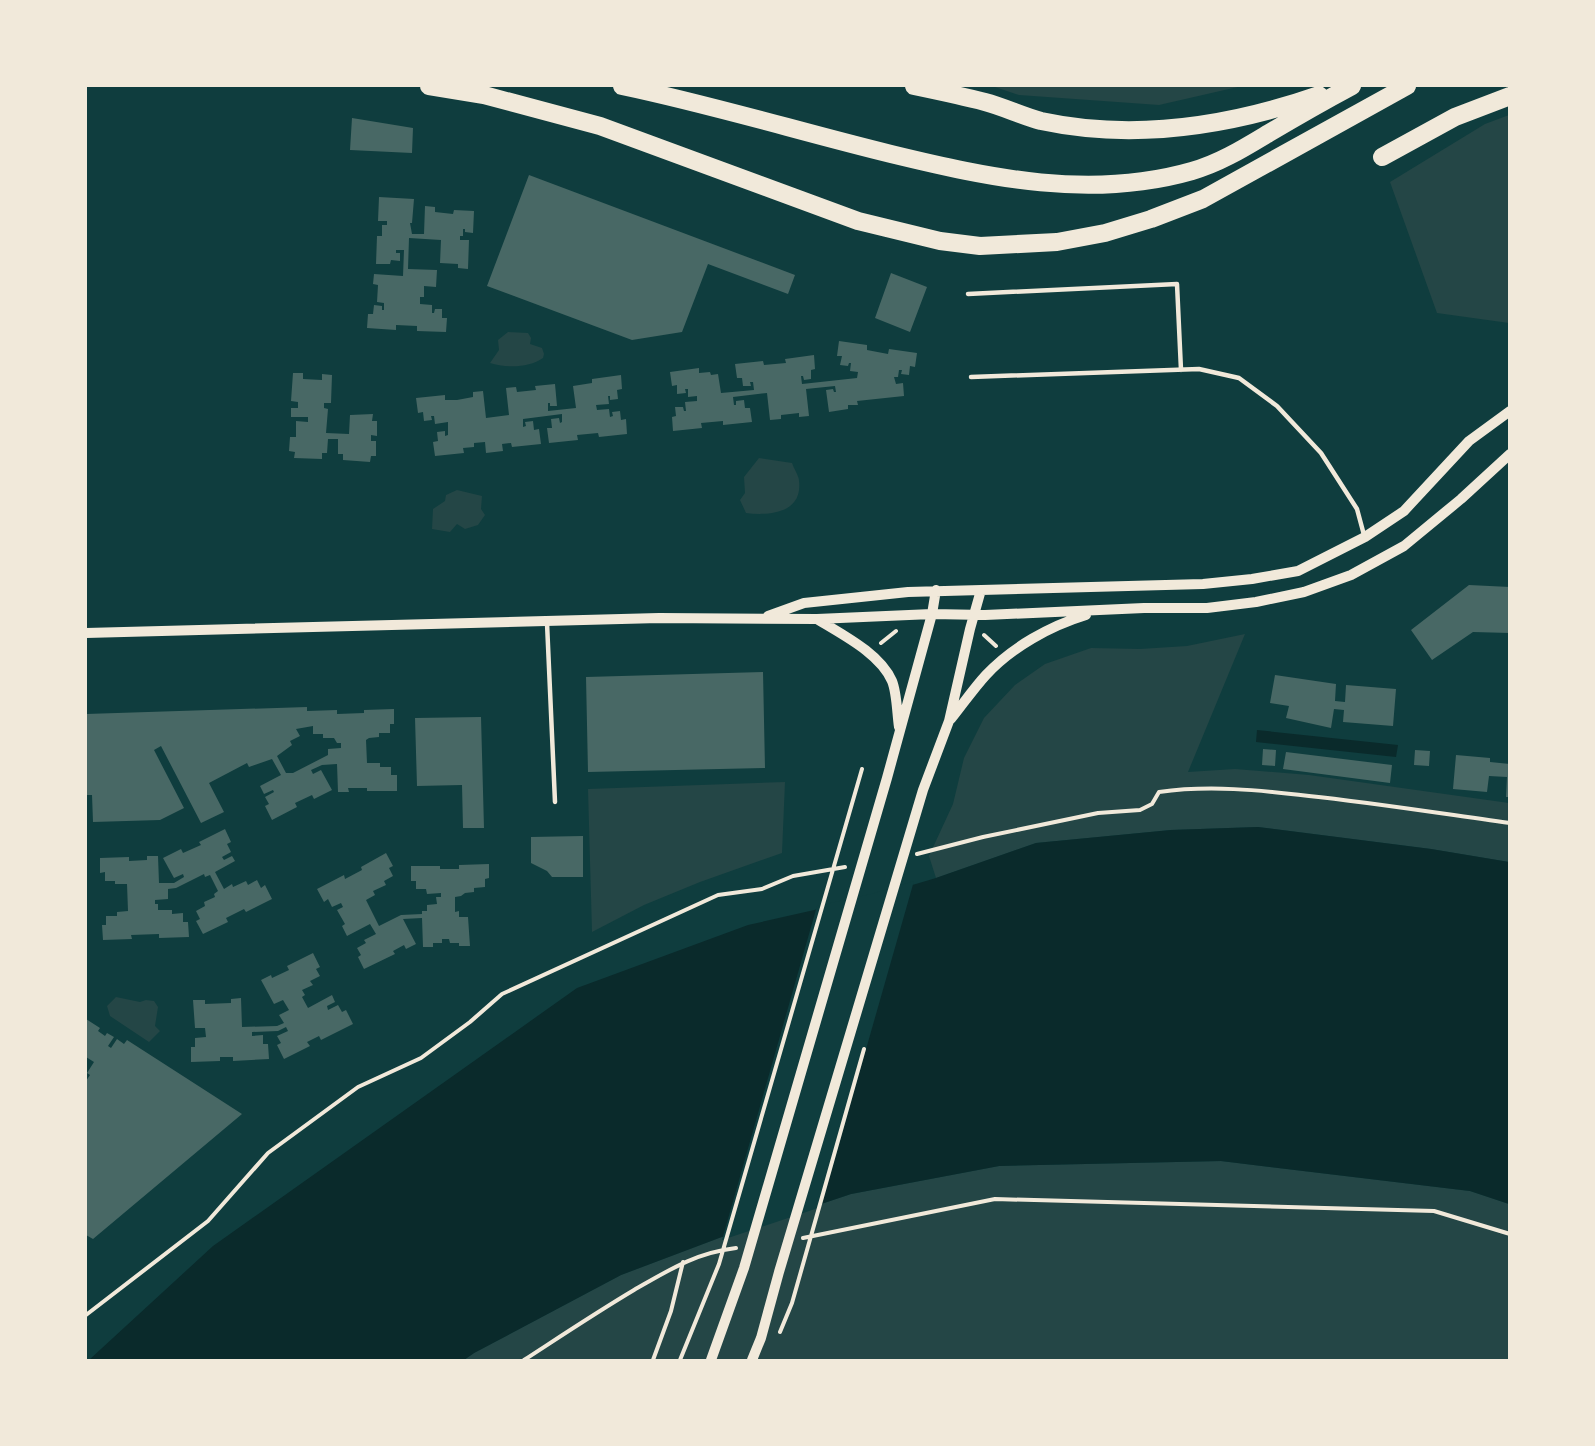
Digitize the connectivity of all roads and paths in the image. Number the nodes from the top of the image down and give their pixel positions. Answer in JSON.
{"nodes":[{"id":1,"x":429,"y":86,"type":"edge"},
{"id":2,"x":622,"y":86,"type":"edge"},
{"id":3,"x":914,"y":86,"type":"edge"},
{"id":4,"x":1346,"y":86,"type":"edge"},
{"id":5,"x":1352,"y":86,"type":"edge"},
{"id":6,"x":1407,"y":86,"type":"edge"},
{"id":7,"x":1509,"y":96,"type":"edge"},
{"id":8,"x":1382,"y":157,"type":"dead end"},
{"id":9,"x":968,"y":294,"type":"dead end"},
{"id":10,"x":1181,"y":370,"type":"junction"},
{"id":11,"x":971,"y":377,"type":"dead end"},
{"id":12,"x":1509,"y":411,"type":"edge"},
{"id":13,"x":1509,"y":453,"type":"edge"},
{"id":14,"x":1365,"y":537,"type":"junction"},
{"id":15,"x":936,"y":590,"type":"junction"},
{"id":16,"x":981,"y":591,"type":"junction"},
{"id":17,"x":1099,"y":611,"type":"junction"},
{"id":18,"x":932,"y":614,"type":"junction"},
{"id":19,"x":975,"y":615,"type":"junction"},
{"id":20,"x":762,"y":618,"type":"junction"},
{"id":21,"x":817,"y":619,"type":"junction"},
{"id":22,"x":547,"y":623,"type":"junction"},
{"id":23,"x":900,"y":628,"type":"dead end"},
{"id":24,"x":86,"y":633,"type":"edge"},
{"id":25,"x":981,"y":633,"type":"dead end"},
{"id":26,"x":997,"y":647,"type":"dead end"},
{"id":27,"x":876,"y":648,"type":"dead end"},
{"id":28,"x":949,"y":721,"type":"junction"},
{"id":29,"x":900,"y":730,"type":"junction"},
{"id":30,"x":862,"y":769,"type":"dead end"},
{"id":31,"x":555,"y":802,"type":"dead end"},
{"id":32,"x":1509,"y":823,"type":"edge"},
{"id":33,"x":910,"y":855,"type":"dead end"},
{"id":34,"x":849,"y":867,"type":"dead end"},
{"id":35,"x":828,"y":1234,"type":"dead end"},
{"id":36,"x":1509,"y":1234,"type":"edge"},
{"id":37,"x":800,"y":1275,"type":"dead end"},
{"id":38,"x":86,"y":1316,"type":"edge"},
{"id":39,"x":777,"y":1341,"type":"dead end"},
{"id":40,"x":524,"y":1360,"type":"edge"},
{"id":41,"x":653,"y":1360,"type":"edge"},
{"id":42,"x":680,"y":1360,"type":"edge"},
{"id":43,"x":711,"y":1360,"type":"edge"},
{"id":44,"x":752,"y":1360,"type":"edge"}],
"edges":[{"from":1,"to":6,"type":"highway"},
{"from":2,"to":5,"type":"highway"},
{"from":3,"to":4,"type":"highway"},
{"from":7,"to":8,"type":"highway"},
{"from":9,"to":10,"type":"lane"},
{"from":10,"to":11,"type":"lane"},
{"from":10,"to":14,"type":"lane"},
{"from":12,"to":14,"type":"street"},
{"from":13,"to":17,"type":"street"},
{"from":14,"to":16,"type":"street"},
{"from":15,"to":16,"type":"street"},
{"from":15,"to":18,"type":"street"},
{"from":15,"to":20,"type":"street"},
{"from":16,"to":19,"type":"street"},
{"from":17,"to":19,"type":"street"},
{"from":17,"to":28,"type":"street"},
{"from":18,"to":19,"type":"street"},
{"from":18,"to":21,"type":"street"},
{"from":18,"to":29,"type":"street"},
{"from":19,"to":28,"type":"street"},
{"from":20,"to":21,"type":"street"},
{"from":20,"to":22,"type":"street"},
{"from":21,"to":29,"type":"street"},
{"from":22,"to":24,"type":"street"},
{"from":22,"to":31,"type":"lane"},
{"from":23,"to":27,"type":"path"},
{"from":25,"to":26,"type":"path"},
{"from":28,"to":44,"type":"street"},
{"from":29,"to":43,"type":"street"},
{"from":30,"to":42,"type":"path"},
{"from":32,"to":33,"type":"path"},
{"from":34,"to":38,"type":"path"},
{"from":35,"to":36,"type":"path"},
{"from":37,"to":39,"type":"path"},
{"from":40,"to":41,"type":"path"}]}
